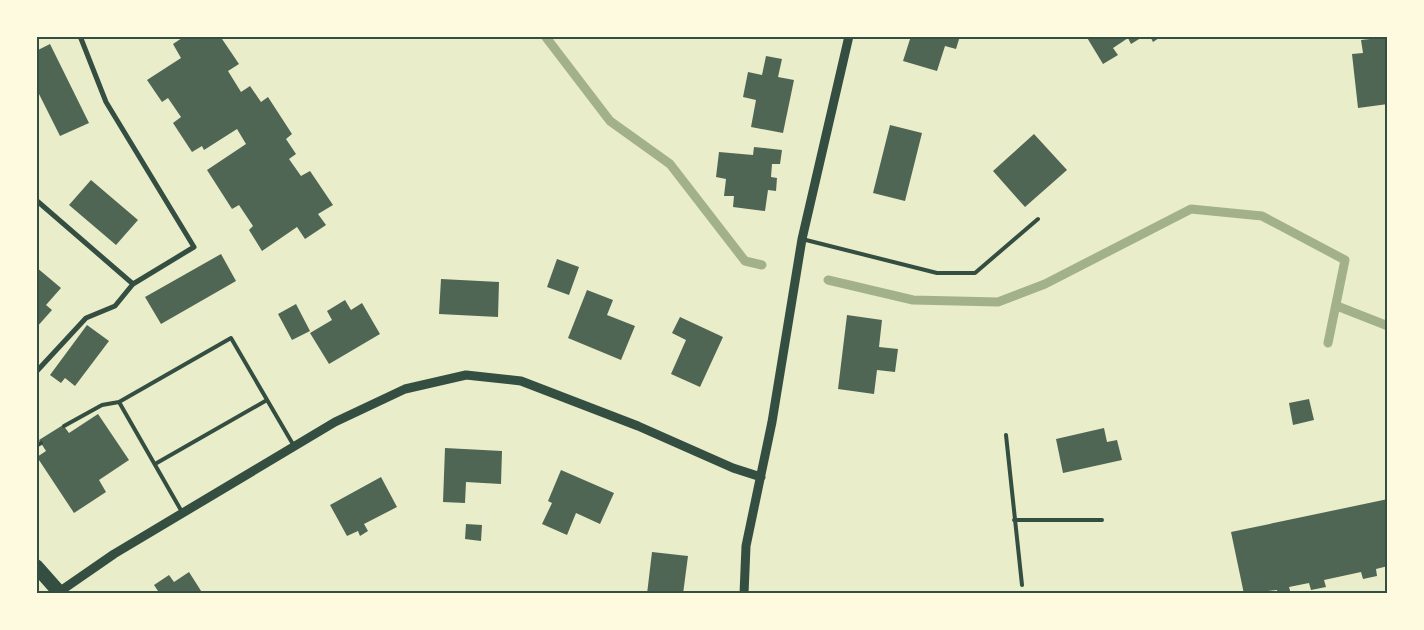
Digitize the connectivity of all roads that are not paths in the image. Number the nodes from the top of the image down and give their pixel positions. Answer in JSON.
{"nodes":[{"id":1,"x":80,"y":36,"type":"edge"},
{"id":2,"x":849,"y":36,"type":"edge"},
{"id":3,"x":36,"y":200,"type":"edge"},
{"id":4,"x":1038,"y":219,"type":"dead end"},
{"id":5,"x":802,"y":239,"type":"junction"},
{"id":6,"x":133,"y":284,"type":"junction"},
{"id":7,"x":36,"y":372,"type":"edge"},
{"id":8,"x":267,"y":400,"type":"junction"},
{"id":9,"x":119,"y":402,"type":"junction"},
{"id":10,"x":64,"y":426,"type":"dead end"},
{"id":11,"x":1006,"y":435,"type":"dead end"},
{"id":12,"x":41,"y":443,"type":"dead end"},
{"id":13,"x":36,"y":446,"type":"edge"},
{"id":14,"x":294,"y":446,"type":"junction"},
{"id":15,"x":155,"y":464,"type":"junction"},
{"id":16,"x":761,"y":477,"type":"junction"},
{"id":17,"x":182,"y":512,"type":"junction"},
{"id":18,"x":1014,"y":520,"type":"junction"},
{"id":19,"x":1102,"y":520,"type":"dead end"},
{"id":20,"x":36,"y":566,"type":"edge"},
{"id":21,"x":1022,"y":585,"type":"dead end"},
{"id":22,"x":59,"y":592,"type":"joint"},
{"id":23,"x":744,"y":594,"type":"edge"}],
"edges":[{"from":1,"to":6,"type":"street"},
{"from":2,"to":5,"type":"street"},
{"from":3,"to":6,"type":"street"},
{"from":4,"to":5,"type":"lane"},
{"from":5,"to":16,"type":"street"},
{"from":6,"to":7,"type":"street"},
{"from":8,"to":9,"type":"lane"},
{"from":8,"to":14,"type":"lane"},
{"from":8,"to":15,"type":"lane"},
{"from":9,"to":10,"type":"lane"},
{"from":9,"to":15,"type":"lane"},
{"from":11,"to":18,"type":"lane"},
{"from":12,"to":13,"type":"lane"},
{"from":14,"to":16,"type":"street"},
{"from":14,"to":17,"type":"street"},
{"from":15,"to":17,"type":"lane"},
{"from":16,"to":23,"type":"street"},
{"from":17,"to":22,"type":"street"},
{"from":18,"to":19,"type":"lane"},
{"from":18,"to":21,"type":"lane"},
{"from":20,"to":22,"type":"highway"}]}
